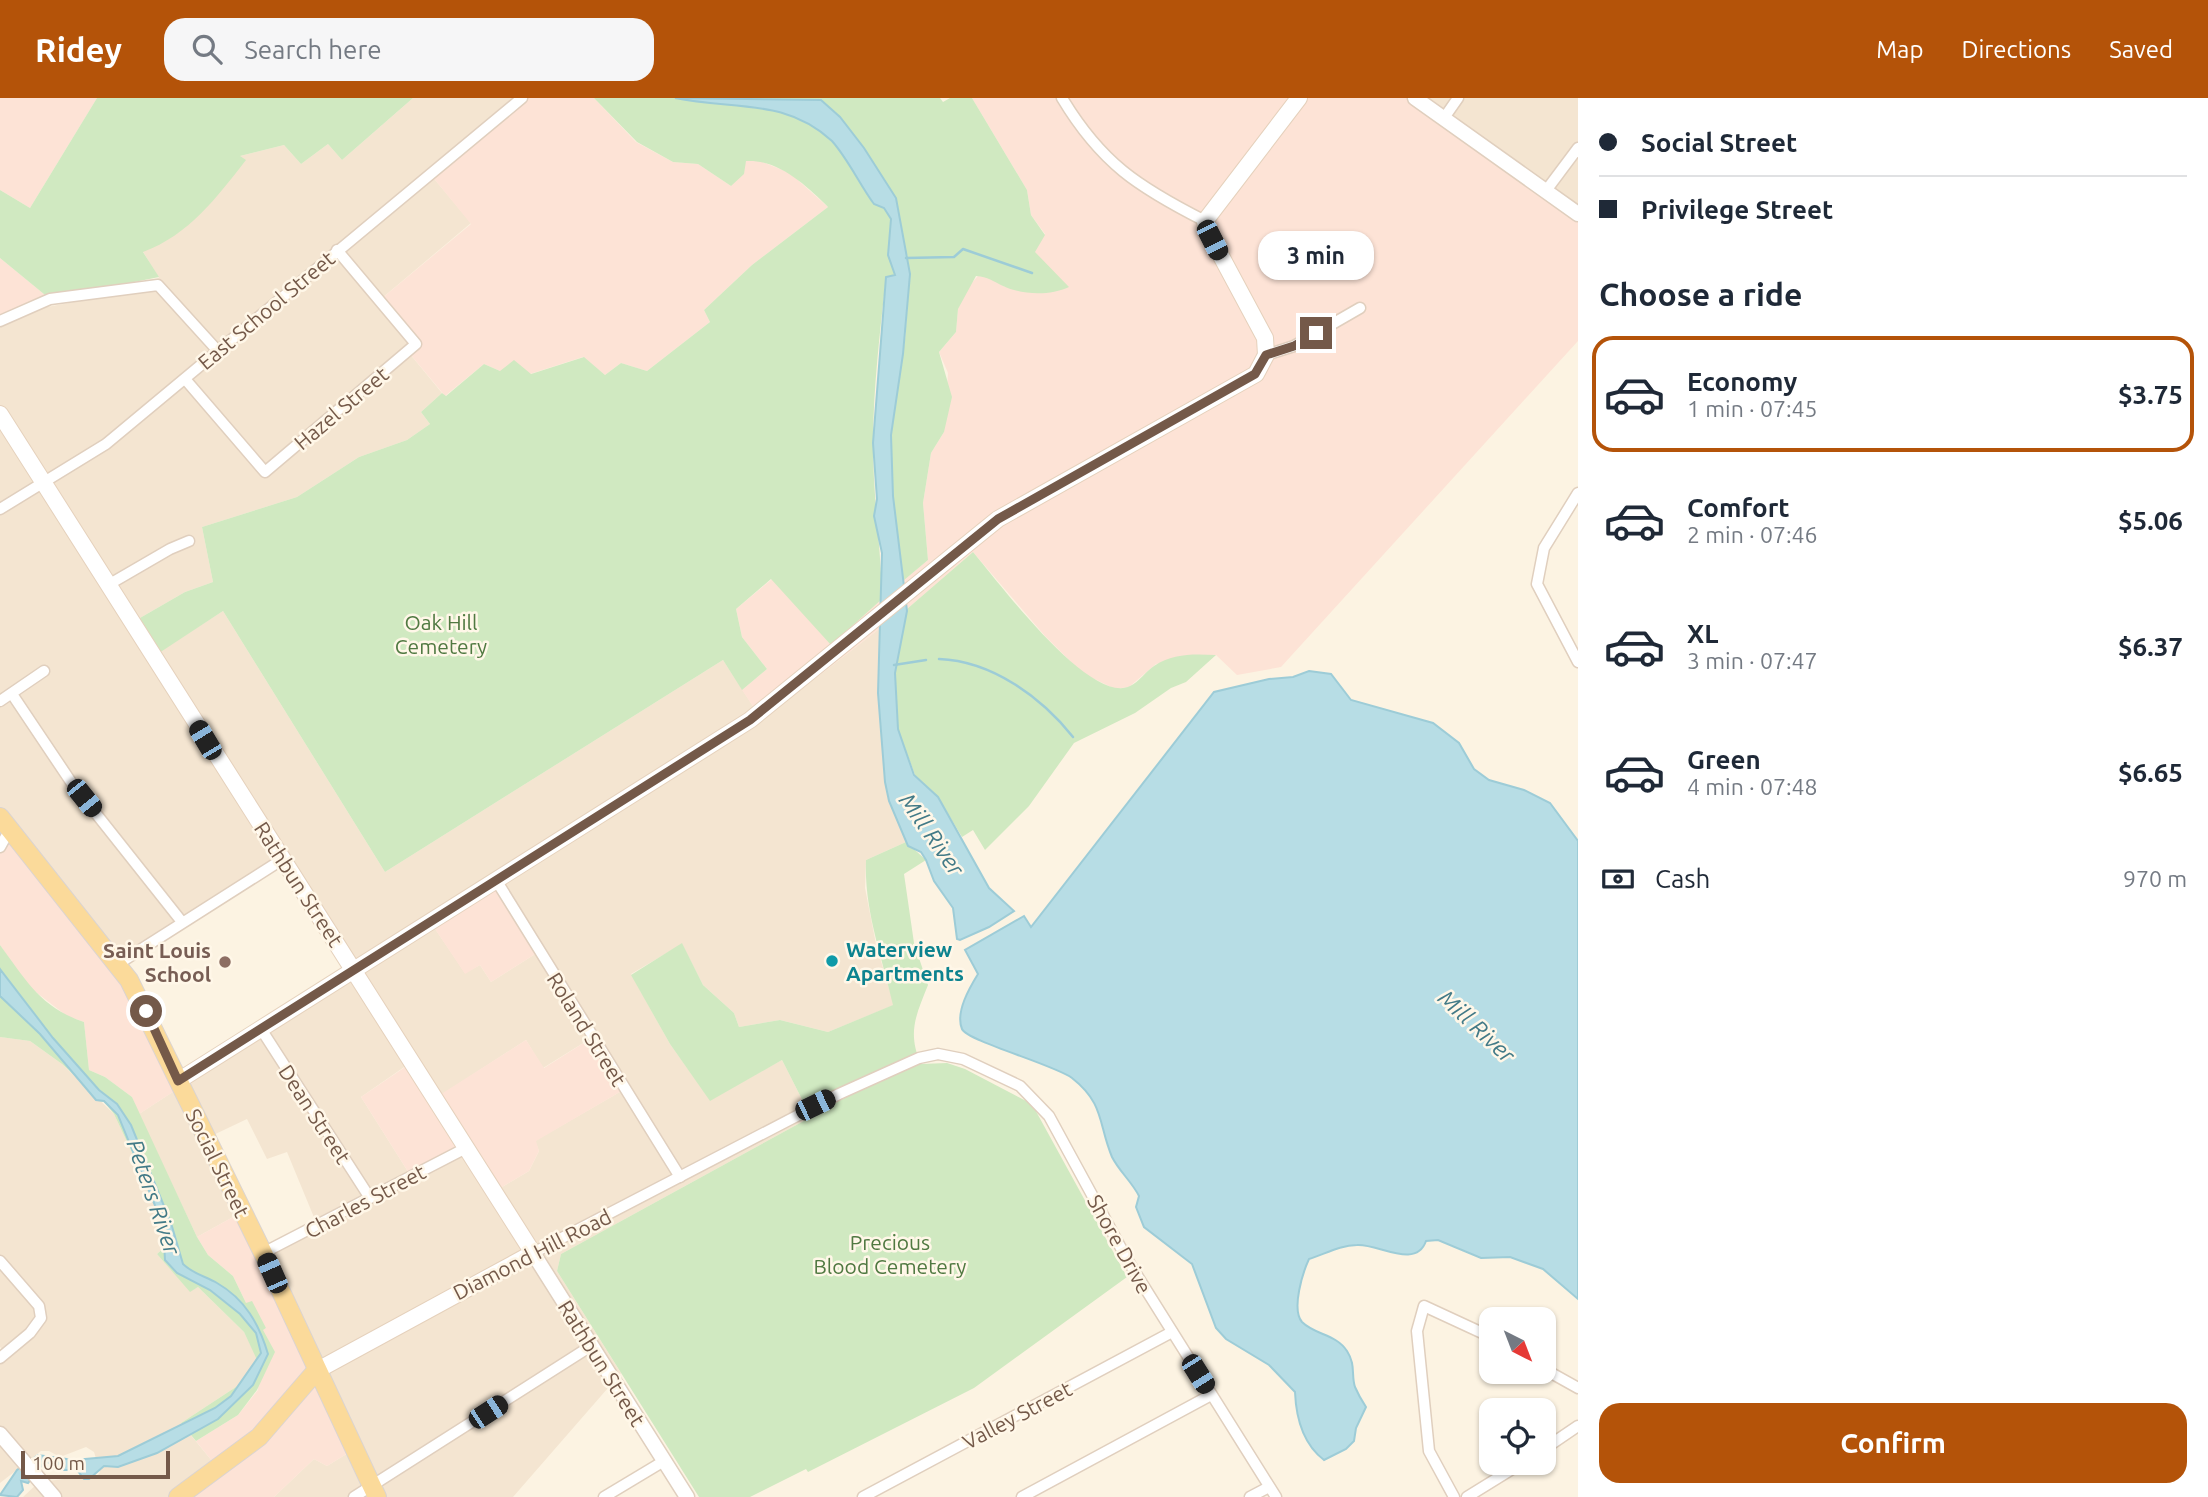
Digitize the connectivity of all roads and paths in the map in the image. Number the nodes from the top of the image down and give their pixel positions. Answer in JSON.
{"nodes":[{"id":1,"x":522,"y":98,"type":"edge"},
{"id":2,"x":1062,"y":98,"type":"edge"},
{"id":3,"x":1299,"y":98,"type":"edge"},
{"id":4,"x":1415,"y":98,"type":"edge"},
{"id":5,"x":1458,"y":98,"type":"edge"},
{"id":6,"x":1444,"y":118,"type":"junction"},
{"id":7,"x":1578,"y":148,"type":"edge"},
{"id":8,"x":1545,"y":191,"type":"junction"},
{"id":9,"x":1578,"y":214,"type":"edge"},
{"id":10,"x":1205,"y":221,"type":"junction"},
{"id":11,"x":337,"y":250,"type":"junction"},
{"id":12,"x":1360,"y":308,"type":"dead end"},
{"id":13,"x":0,"y":321,"type":"edge"},
{"id":14,"x":217,"y":350,"type":"junction"},
{"id":15,"x":1266,"y":355,"type":"junction"},
{"id":16,"x":185,"y":379,"type":"junction"},
{"id":17,"x":0,"y":414,"type":"edge"},
{"id":18,"x":44,"y":481,"type":"junction"},
{"id":19,"x":1578,"y":493,"type":"edge"},
{"id":20,"x":0,"y":509,"type":"edge"},
{"id":21,"x":189,"y":541,"type":"dead end"},
{"id":22,"x":108,"y":585,"type":"junction"},
{"id":23,"x":1578,"y":662,"type":"edge"},
{"id":24,"x":44,"y":671,"type":"dead end"},
{"id":25,"x":12,"y":694,"type":"junction"},
{"id":26,"x":0,"y":701,"type":"edge"},
{"id":27,"x":5,"y":823,"type":"edge"},
{"id":28,"x":0,"y":847,"type":"edge"},
{"id":29,"x":283,"y":859,"type":"junction"},
{"id":30,"x":496,"y":880,"type":"junction"},
{"id":31,"x":182,"y":922,"type":"junction"},
{"id":32,"x":118,"y":964,"type":"junction"},
{"id":33,"x":354,"y":971,"type":"junction"},
{"id":34,"x":261,"y":1029,"type":"junction"},
{"id":35,"x":919,"y":1059,"type":"joint"},
{"id":36,"x":178,"y":1081,"type":"junction"},
{"id":37,"x":466,"y":1147,"type":"junction"},
{"id":38,"x":680,"y":1177,"type":"junction"},
{"id":39,"x":370,"y":1198,"type":"junction"},
{"id":40,"x":263,"y":1253,"type":"junction"},
{"id":41,"x":533,"y":1253,"type":"junction"},
{"id":42,"x":0,"y":1261,"type":"edge"},
{"id":43,"x":1479,"y":1331,"type":"edge"},
{"id":44,"x":1171,"y":1332,"type":"junction"},
{"id":45,"x":591,"y":1346,"type":"junction"},
{"id":46,"x":0,"y":1358,"type":"edge"},
{"id":47,"x":316,"y":1371,"type":"junction"},
{"id":48,"x":1556,"y":1376,"type":"edge"},
{"id":49,"x":1578,"y":1388,"type":"edge"},
{"id":50,"x":1211,"y":1395,"type":"junction"},
{"id":51,"x":1578,"y":1426,"type":"edge"},
{"id":52,"x":0,"y":1434,"type":"edge"},
{"id":53,"x":1556,"y":1441,"type":"edge"},
{"id":54,"x":664,"y":1461,"type":"junction"},
{"id":55,"x":1502,"y":1475,"type":"edge"},
{"id":56,"x":1269,"y":1487,"type":"junction"},
{"id":57,"x":374,"y":1491,"type":"edge"},
{"id":58,"x":54,"y":1497,"type":"edge"},
{"id":59,"x":178,"y":1497,"type":"edge"},
{"id":60,"x":354,"y":1497,"type":"edge"},
{"id":61,"x":604,"y":1497,"type":"edge"},
{"id":62,"x":687,"y":1497,"type":"edge"},
{"id":63,"x":863,"y":1497,"type":"edge"},
{"id":64,"x":1022,"y":1497,"type":"edge"},
{"id":65,"x":1250,"y":1497,"type":"edge"},
{"id":66,"x":1276,"y":1497,"type":"edge"},
{"id":67,"x":1454,"y":1497,"type":"edge"},
{"id":68,"x":1466,"y":1497,"type":"edge"}],
"edges":[{"from":1,"to":11,"type":"street","name":"East School Street"},
{"from":2,"to":10,"type":"street"},
{"from":3,"to":10,"type":"main road"},
{"from":4,"to":6,"type":"street"},
{"from":5,"to":6,"type":"street"},
{"from":6,"to":8,"type":"street"},
{"from":7,"to":8,"type":"street"},
{"from":8,"to":9,"type":"street"},
{"from":10,"to":15,"type":"main road"},
{"from":11,"to":14,"type":"street","name":"East School Street"},
{"from":11,"to":16,"type":"street","name":"Hazel Street"},
{"from":12,"to":15,"type":"street"},
{"from":13,"to":14,"type":"street"},
{"from":14,"to":16,"type":"street","name":"East School Street"},
{"from":15,"to":30,"type":"main road"},
{"from":16,"to":18,"type":"street","name":"East School Street"},
{"from":17,"to":18,"type":"main road","name":"Rathbun Street"},
{"from":18,"to":20,"type":"street","name":"East School Street"},
{"from":18,"to":22,"type":"main road","name":"Rathbun Street"},
{"from":19,"to":23,"type":"street"},
{"from":21,"to":22,"type":"street"},
{"from":22,"to":29,"type":"main road","name":"Rathbun Street"},
{"from":24,"to":25,"type":"street"},
{"from":25,"to":26,"type":"street"},
{"from":25,"to":31,"type":"street"},
{"from":27,"to":28,"type":"street"},
{"from":27,"to":32,"type":"main road","name":"Social Street"},
{"from":29,"to":31,"type":"street"},
{"from":29,"to":33,"type":"main road","name":"Rathbun Street"},
{"from":30,"to":33,"type":"main road"},
{"from":30,"to":38,"type":"street","name":"Roland Street"},
{"from":31,"to":32,"type":"street"},
{"from":32,"to":36,"type":"main road","name":"Social Street"},
{"from":33,"to":34,"type":"main road"},
{"from":33,"to":37,"type":"main road","name":"Rathbun Street"},
{"from":34,"to":36,"type":"main road"},
{"from":34,"to":39,"type":"street","name":"Dean Street"},
{"from":35,"to":38,"type":"street","name":"Diamond Hill Road"},
{"from":35,"to":44,"type":"street","name":"Shore Drive"},
{"from":36,"to":40,"type":"main road","name":"Social Street"},
{"from":37,"to":39,"type":"street","name":"Charles Street"},
{"from":37,"to":41,"type":"main road","name":"Rathbun Street"},
{"from":38,"to":41,"type":"street","name":"Diamond Hill Road"},
{"from":39,"to":40,"type":"street","name":"Charles Street"},
{"from":40,"to":47,"type":"main road","name":"Social Street"},
{"from":41,"to":45,"type":"street","name":"Rathbun Street"},
{"from":41,"to":47,"type":"main road","name":"Diamond Hill Road"},
{"from":42,"to":46,"type":"street"},
{"from":43,"to":67,"type":"street"},
{"from":44,"to":50,"type":"street","name":"Shore Drive"},
{"from":44,"to":63,"type":"street","name":"Valley Street"},
{"from":45,"to":54,"type":"street","name":"Rathbun Street"},
{"from":45,"to":57,"type":"street"},
{"from":47,"to":57,"type":"main road","name":"Social Street"},
{"from":47,"to":59,"type":"main road","name":"Diamond Hill Road"},
{"from":48,"to":49,"type":"street"},
{"from":50,"to":56,"type":"street","name":"Shore Drive"},
{"from":50,"to":64,"type":"street"},
{"from":51,"to":53,"type":"street"},
{"from":52,"to":58,"type":"street"},
{"from":54,"to":61,"type":"street"},
{"from":54,"to":62,"type":"street","name":"Rathbun Street"},
{"from":55,"to":68,"type":"street"},
{"from":56,"to":65,"type":"street"},
{"from":56,"to":66,"type":"street","name":"Shore Drive"},
{"from":57,"to":60,"type":"street"}]}
